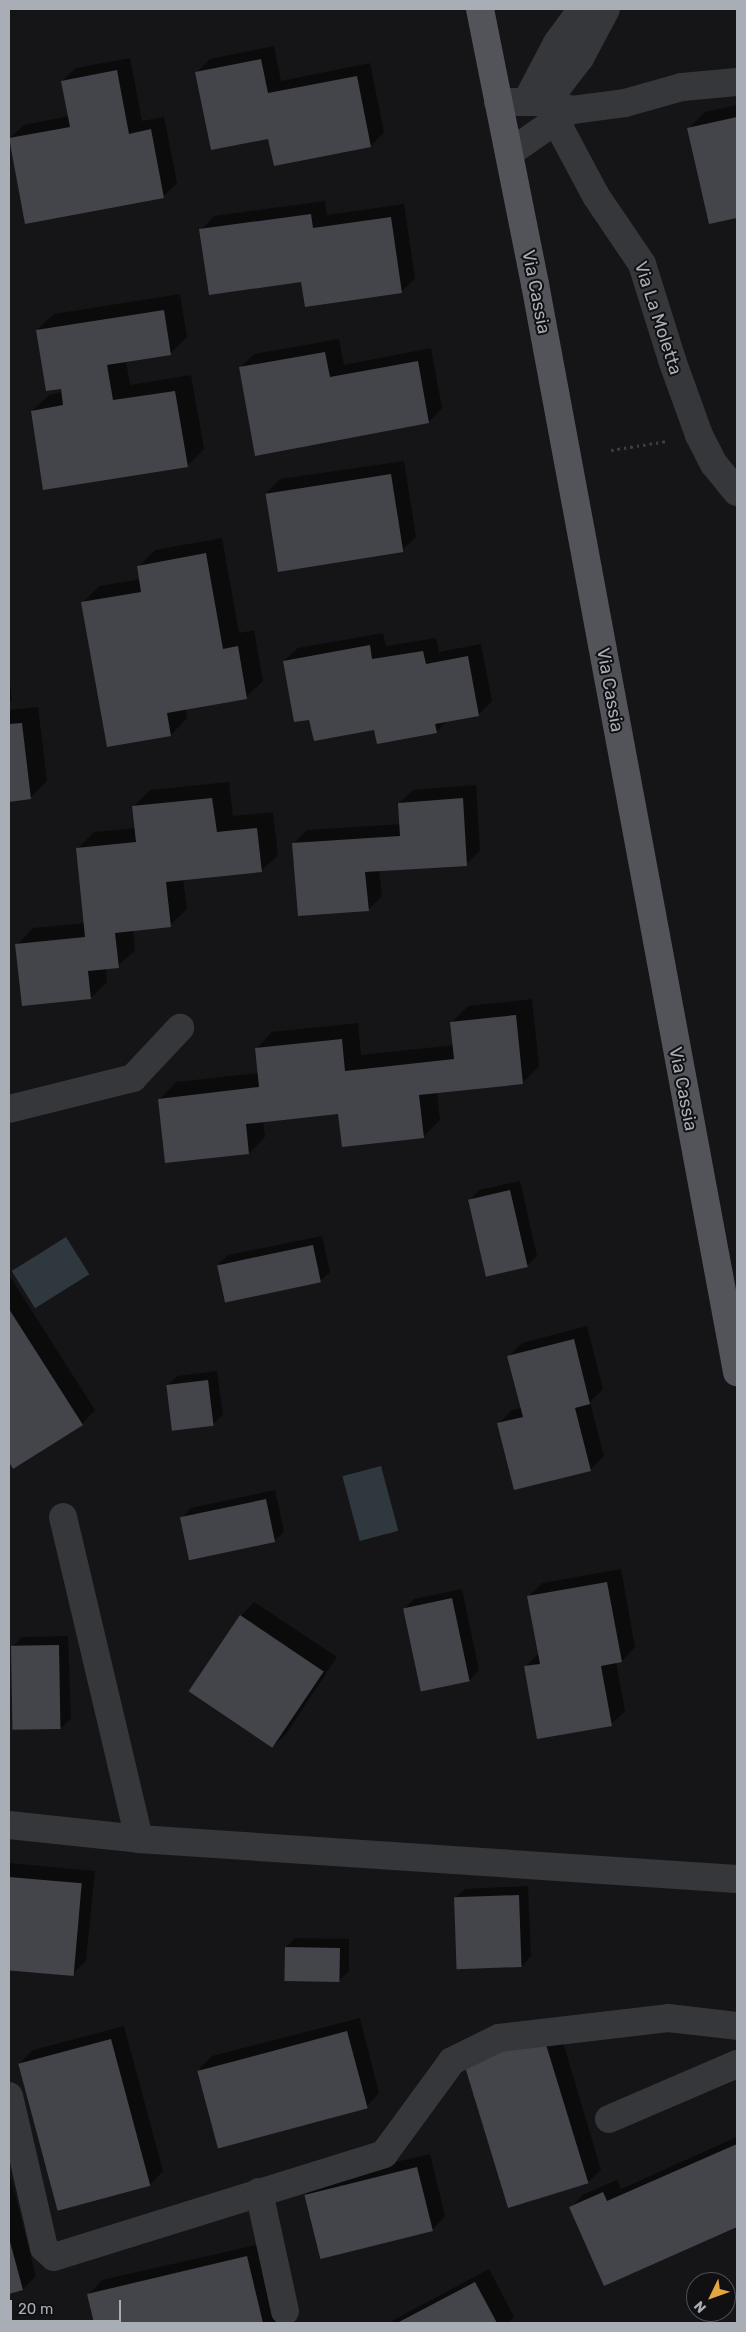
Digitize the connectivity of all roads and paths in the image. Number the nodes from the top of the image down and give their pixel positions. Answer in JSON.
{"nodes":[{"id":1,"x":480,"y":9,"type":"edge"},
{"id":2,"x":582,"y":9,"type":"edge"},
{"id":3,"x":606,"y":9,"type":"edge"},
{"id":4,"x":737,"y":82,"type":"edge"},
{"id":5,"x":498,"y":102,"type":"junction"},
{"id":6,"x":550,"y":109,"type":"junction"},
{"id":7,"x":509,"y":153,"type":"junction"},
{"id":8,"x":700,"y":435,"type":"junction"},
{"id":9,"x":611,"y":450,"type":"dead end"},
{"id":10,"x":737,"y":492,"type":"edge"},
{"id":11,"x":180,"y":1028,"type":"dead end"},
{"id":12,"x":9,"y":1108,"type":"edge"},
{"id":13,"x":730,"y":1296,"type":"edge"},
{"id":14,"x":737,"y":1372,"type":"edge"},
{"id":15,"x":63,"y":1517,"type":"dead end"},
{"id":16,"x":9,"y":1825,"type":"edge"},
{"id":17,"x":139,"y":1839,"type":"junction"},
{"id":18,"x":737,"y":1879,"type":"edge"},
{"id":19,"x":737,"y":2026,"type":"edge"},
{"id":20,"x":737,"y":2064,"type":"edge"},
{"id":21,"x":9,"y":2096,"type":"edge"},
{"id":22,"x":609,"y":2119,"type":"dead end"},
{"id":23,"x":259,"y":2192,"type":"junction"},
{"id":24,"x":285,"y":2311,"type":"dead end"}],
"edges":[{"from":1,"to":5,"type":"main road","name":"Via Cassia"},
{"from":2,"to":6,"type":"street"},
{"from":3,"to":6,"type":"street"},
{"from":4,"to":6,"type":"street"},
{"from":5,"to":6,"type":"street"},
{"from":5,"to":7,"type":"main road","name":"Via Cassia"},
{"from":6,"to":7,"type":"street"},
{"from":6,"to":8,"type":"street","name":"Via La Moletta"},
{"from":7,"to":13,"type":"main road","name":"Via Cassia"},
{"from":8,"to":9,"type":"path"},
{"from":8,"to":10,"type":"street","name":"Via La Moletta"},
{"from":11,"to":12,"type":"street"},
{"from":13,"to":14,"type":"main road","name":"Via Cassia"},
{"from":15,"to":17,"type":"street"},
{"from":16,"to":17,"type":"street"},
{"from":17,"to":18,"type":"street"},
{"from":19,"to":23,"type":"street"},
{"from":20,"to":22,"type":"street"},
{"from":21,"to":23,"type":"street"},
{"from":23,"to":24,"type":"street"}]}
